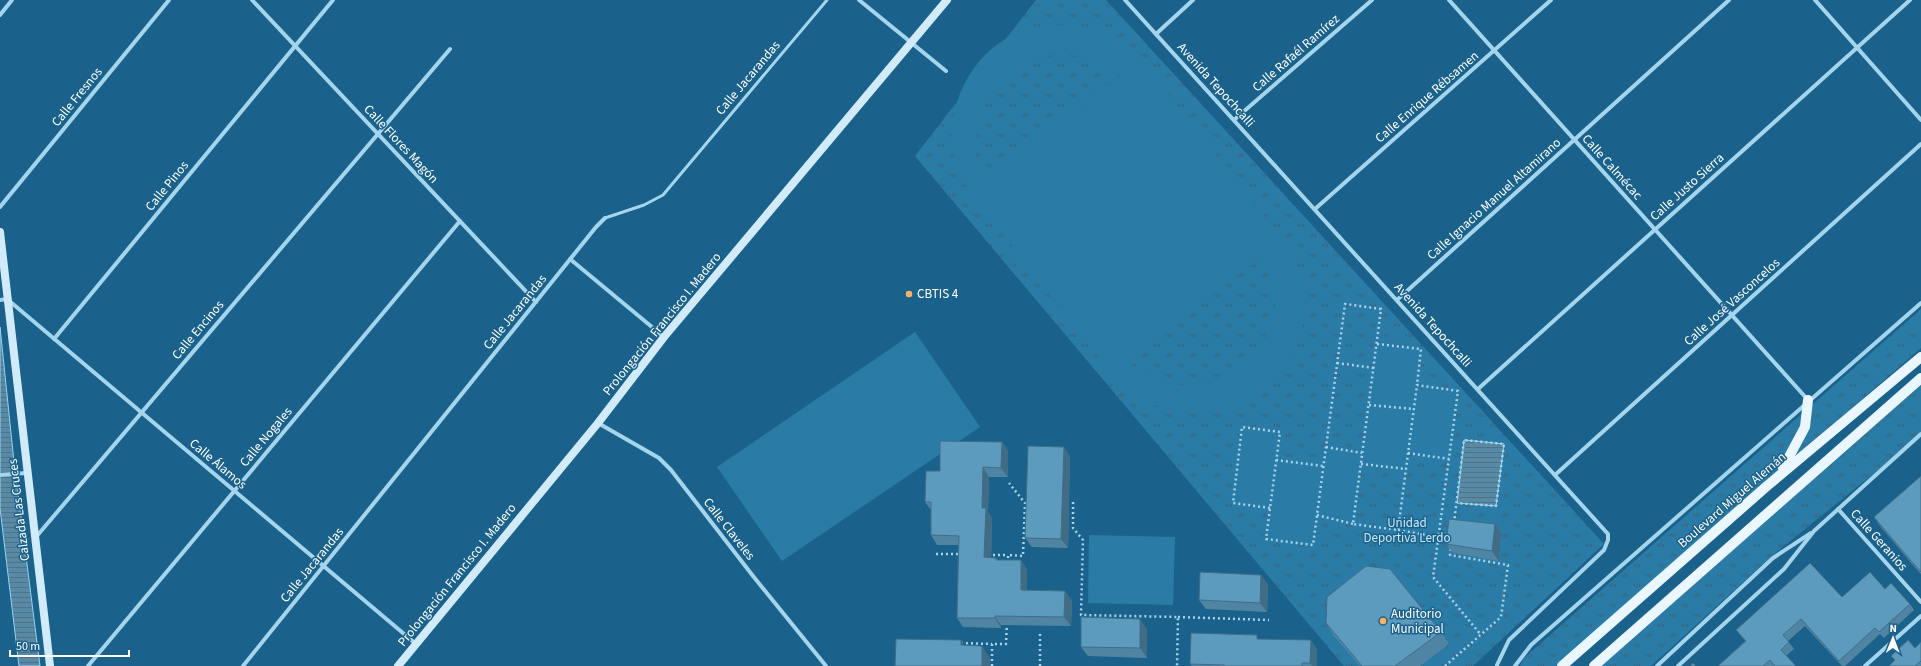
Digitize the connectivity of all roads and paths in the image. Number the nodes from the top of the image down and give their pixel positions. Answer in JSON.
{"nodes":[{"id":1,"x":12,"y":0,"type":"edge"},
{"id":2,"x":169,"y":0,"type":"edge"},
{"id":3,"x":252,"y":0,"type":"edge"},
{"id":4,"x":333,"y":0,"type":"edge"},
{"id":5,"x":827,"y":0,"type":"edge"},
{"id":6,"x":859,"y":0,"type":"edge"},
{"id":7,"x":948,"y":0,"type":"edge"},
{"id":8,"x":1125,"y":0,"type":"edge"},
{"id":9,"x":1194,"y":0,"type":"edge"},
{"id":10,"x":1372,"y":0,"type":"edge"},
{"id":11,"x":1449,"y":0,"type":"edge"},
{"id":12,"x":1551,"y":0,"type":"edge"},
{"id":13,"x":1730,"y":0,"type":"edge"},
{"id":14,"x":1815,"y":0,"type":"edge"},
{"id":15,"x":1910,"y":0,"type":"edge"},
{"id":16,"x":0,"y":15,"type":"edge"},
{"id":17,"x":1156,"y":34,"type":"junction"},
{"id":18,"x":912,"y":42,"type":"junction"},
{"id":19,"x":295,"y":46,"type":"junction"},
{"id":20,"x":450,"y":48,"type":"dead end"},
{"id":21,"x":1857,"y":48,"type":"junction"},
{"id":22,"x":1495,"y":51,"type":"junction"},
{"id":23,"x":946,"y":71,"type":"dead end"},
{"id":24,"x":1234,"y":120,"type":"junction"},
{"id":25,"x":1921,"y":120,"type":"edge"},
{"id":26,"x":378,"y":133,"type":"junction"},
{"id":27,"x":1574,"y":140,"type":"junction"},
{"id":28,"x":1921,"y":144,"type":"edge"},
{"id":29,"x":0,"y":207,"type":"edge"},
{"id":30,"x":1315,"y":209,"type":"junction"},
{"id":31,"x":606,"y":218,"type":"joint"},
{"id":32,"x":460,"y":221,"type":"junction"},
{"id":33,"x":1655,"y":230,"type":"junction"},
{"id":34,"x":0,"y":232,"type":"edge"},
{"id":35,"x":570,"y":259,"type":"junction"},
{"id":36,"x":3,"y":300,"type":"edge"},
{"id":37,"x":1397,"y":300,"type":"junction"},
{"id":38,"x":536,"y":302,"type":"junction"},
{"id":39,"x":1921,"y":303,"type":"edge"},
{"id":40,"x":1732,"y":315,"type":"junction"},
{"id":41,"x":664,"y":337,"type":"junction"},
{"id":42,"x":54,"y":339,"type":"junction"},
{"id":43,"x":1377,"y":344,"type":"junction"},
{"id":44,"x":1921,"y":357,"type":"edge"},
{"id":45,"x":1337,"y":363,"type":"junction"},
{"id":46,"x":1374,"y":368,"type":"junction"},
{"id":47,"x":1921,"y":378,"type":"edge"},
{"id":48,"x":1417,"y":385,"type":"junction"},
{"id":49,"x":1478,"y":389,"type":"junction"},
{"id":50,"x":1808,"y":400,"type":"junction"},
{"id":51,"x":1369,"y":405,"type":"junction"},
{"id":52,"x":1414,"y":409,"type":"junction"},
{"id":53,"x":141,"y":412,"type":"junction"},
{"id":54,"x":598,"y":423,"type":"junction"},
{"id":55,"x":1921,"y":434,"type":"edge"},
{"id":56,"x":1326,"y":447,"type":"junction"},
{"id":57,"x":1362,"y":453,"type":"junction"},
{"id":58,"x":1408,"y":453,"type":"junction"},
{"id":59,"x":1449,"y":459,"type":"junction"},
{"id":60,"x":1276,"y":460,"type":"junction"},
{"id":61,"x":1361,"y":464,"type":"junction"},
{"id":62,"x":1323,"y":466,"type":"junction"},
{"id":63,"x":1406,"y":469,"type":"junction"},
{"id":64,"x":26,"y":473,"type":"junction"},
{"id":65,"x":0,"y":475,"type":"edge"},
{"id":66,"x":1555,"y":475,"type":"junction"},
{"id":67,"x":1009,"y":483,"type":"dead end"},
{"id":68,"x":1767,"y":486,"type":"junction"},
{"id":69,"x":234,"y":491,"type":"junction"},
{"id":70,"x":1073,"y":502,"type":"dead end"},
{"id":71,"x":1457,"y":503,"type":"junction"},
{"id":72,"x":1270,"y":508,"type":"junction"},
{"id":73,"x":1838,"y":509,"type":"junction"},
{"id":74,"x":1317,"y":515,"type":"junction"},
{"id":75,"x":1353,"y":524,"type":"junction"},
{"id":76,"x":1454,"y":524,"type":"edge"},
{"id":77,"x":1398,"y":530,"type":"junction"},
{"id":78,"x":1814,"y":531,"type":"junction"},
{"id":79,"x":1438,"y":537,"type":"junction"},
{"id":80,"x":34,"y":539,"type":"junction"},
{"id":81,"x":1452,"y":543,"type":"edge"},
{"id":82,"x":936,"y":554,"type":"dead end"},
{"id":83,"x":964,"y":554,"type":"edge"},
{"id":84,"x":986,"y":555,"type":"edge"},
{"id":85,"x":1008,"y":555,"type":"junction"},
{"id":86,"x":324,"y":566,"type":"junction"},
{"id":87,"x":1008,"y":570,"type":"edge"},
{"id":88,"x":1921,"y":602,"type":"edge"},
{"id":89,"x":1007,"y":614,"type":"edge"},
{"id":90,"x":1921,"y":616,"type":"edge"},
{"id":91,"x":1178,"y":618,"type":"junction"},
{"id":92,"x":1269,"y":620,"type":"dead end"},
{"id":93,"x":1040,"y":634,"type":"dead end"},
{"id":94,"x":1481,"y":635,"type":"junction"},
{"id":95,"x":954,"y":643,"type":"edge"},
{"id":96,"x":416,"y":644,"type":"junction"},
{"id":97,"x":992,"y":644,"type":"junction"},
{"id":98,"x":1497,"y":665,"type":"edge"},
{"id":99,"x":50,"y":666,"type":"edge"},
{"id":100,"x":88,"y":666,"type":"edge"},
{"id":101,"x":243,"y":666,"type":"edge"},
{"id":102,"x":398,"y":666,"type":"edge"},
{"id":103,"x":826,"y":666,"type":"edge"},
{"id":104,"x":992,"y":666,"type":"edge"},
{"id":105,"x":1040,"y":666,"type":"edge"},
{"id":106,"x":1177,"y":666,"type":"edge"},
{"id":107,"x":1445,"y":666,"type":"edge"},
{"id":108,"x":1515,"y":666,"type":"edge"},
{"id":109,"x":1562,"y":666,"type":"edge"},
{"id":110,"x":1594,"y":666,"type":"edge"},
{"id":111,"x":1657,"y":666,"type":"edge"},
{"id":112,"x":1678,"y":666,"type":"edge"},
{"id":113,"x":1865,"y":666,"type":"edge"}],
"edges":[{"from":1,"to":16,"type":"street"},
{"from":2,"to":29,"type":"street","name":"Calle Fresnos"},
{"from":3,"to":19,"type":"street","name":"Calle Flores Magón"},
{"from":4,"to":19,"type":"street","name":"Calle Pinos"},
{"from":5,"to":31,"type":"lane","name":"Calle Jacarandas"},
{"from":6,"to":18,"type":"street"},
{"from":7,"to":18,"type":"main road","name":"Prolongación Francisco I. Madero"},
{"from":8,"to":17,"type":"street","name":"Avenida Tepochcalli"},
{"from":9,"to":17,"type":"street"},
{"from":10,"to":24,"type":"street","name":"Calle Rafaél Ramírez"},
{"from":11,"to":22,"type":"street","name":"Calle Calmécac"},
{"from":12,"to":22,"type":"street","name":"Calle Enrique Rébsamen"},
{"from":13,"to":27,"type":"street","name":"Calle Ignacio Manuel Altamirano"},
{"from":14,"to":21,"type":"street"},
{"from":15,"to":21,"type":"street","name":"Calle Justo Sierra"},
{"from":17,"to":24,"type":"street","name":"Avenida Tepochcalli"},
{"from":18,"to":23,"type":"street"},
{"from":18,"to":41,"type":"main road","name":"Prolongación Francisco I. Madero"},
{"from":19,"to":26,"type":"street","name":"Calle Flores Magón"},
{"from":19,"to":42,"type":"street","name":"Calle Pinos"},
{"from":20,"to":26,"type":"street","name":"Calle Encinos"},
{"from":21,"to":25,"type":"street"},
{"from":21,"to":33,"type":"street","name":"Calle Justo Sierra"},
{"from":22,"to":27,"type":"street","name":"Calle Calmécac"},
{"from":22,"to":30,"type":"street","name":"Calle Enrique Rébsamen"},
{"from":24,"to":30,"type":"street","name":"Avenida Tepochcalli"},
{"from":26,"to":32,"type":"street","name":"Calle Flores Magón"},
{"from":26,"to":53,"type":"street","name":"Calle Encinos"},
{"from":27,"to":33,"type":"street","name":"Calle Calmécac"},
{"from":27,"to":37,"type":"street","name":"Calle Ignacio Manuel Altamirano"},
{"from":28,"to":40,"type":"street","name":"Calle José Vasconcelos"},
{"from":30,"to":37,"type":"street","name":"Avenida Tepochcalli"},
{"from":31,"to":35,"type":"street","name":"Calle Jacarandas"},
{"from":32,"to":38,"type":"street","name":"Calle Flores Magón"},
{"from":32,"to":69,"type":"street","name":"Calle Nogales"},
{"from":33,"to":40,"type":"street","name":"Calle Calmécac"},
{"from":33,"to":49,"type":"street","name":"Calle Justo Sierra"},
{"from":34,"to":36,"type":"main road","name":"Calzada Las Cruces"},
{"from":35,"to":38,"type":"street","name":"Calle Jacarandas"},
{"from":35,"to":41,"type":"street"},
{"from":36,"to":42,"type":"street","name":"Calle Álamos"},
{"from":36,"to":64,"type":"main road","name":"Calzada Las Cruces"},
{"from":37,"to":49,"type":"street","name":"Avenida Tepochcalli"},
{"from":38,"to":86,"type":"street","name":"Calle Jacarandas"},
{"from":39,"to":50,"type":"street"},
{"from":40,"to":50,"type":"street","name":"Calle Calmécac"},
{"from":40,"to":66,"type":"street","name":"Calle José Vasconcelos"},
{"from":41,"to":54,"type":"main road","name":"Prolongación Francisco I. Madero"},
{"from":42,"to":53,"type":"street","name":"Calle Álamos"},
{"from":43,"to":45,"type":"path"},
{"from":43,"to":46,"type":"path"},
{"from":43,"to":48,"type":"path"},
{"from":44,"to":68,"type":"main road","name":"Boulevard Miguel Alemán"},
{"from":45,"to":46,"type":"path"},
{"from":45,"to":56,"type":"path"},
{"from":46,"to":51,"type":"path"},
{"from":47,"to":110,"type":"main road"},
{"from":48,"to":52,"type":"path"},
{"from":48,"to":59,"type":"path"},
{"from":49,"to":66,"type":"street","name":"Avenida Tepochcalli"},
{"from":50,"to":68,"type":"main road"},
{"from":50,"to":108,"type":"street"},
{"from":51,"to":52,"type":"path"},
{"from":51,"to":57,"type":"path"},
{"from":52,"to":58,"type":"path"},
{"from":53,"to":69,"type":"street","name":"Calle Álamos"},
{"from":53,"to":80,"type":"street","name":"Calle Encinos"},
{"from":54,"to":96,"type":"main road","name":"Prolongación Francisco I. Madero"},
{"from":54,"to":103,"type":"street","name":"Calle Claveles"},
{"from":55,"to":73,"type":"street"},
{"from":56,"to":57,"type":"path"},
{"from":56,"to":62,"type":"path"},
{"from":57,"to":61,"type":"path"},
{"from":58,"to":59,"type":"path"},
{"from":58,"to":63,"type":"path"},
{"from":59,"to":79,"type":"path"},
{"from":60,"to":62,"type":"path"},
{"from":60,"to":72,"type":"path"},
{"from":60,"to":72,"type":"path"},
{"from":61,"to":63,"type":"path"},
{"from":61,"to":75,"type":"path"},
{"from":62,"to":74,"type":"path"},
{"from":63,"to":77,"type":"path"},
{"from":64,"to":65,"type":"street"},
{"from":64,"to":80,"type":"main road","name":"Calzada Las Cruces"},
{"from":66,"to":98,"type":"street","name":"Avenida Tepochcalli"},
{"from":67,"to":85,"type":"path"},
{"from":68,"to":109,"type":"main road","name":"Boulevard Miguel Alemán"},
{"from":69,"to":86,"type":"street","name":"Calle Álamos"},
{"from":69,"to":100,"type":"street","name":"Calle Nogales"},
{"from":70,"to":91,"type":"path"},
{"from":71,"to":71,"type":"path"},
{"from":71,"to":76,"type":"path"},
{"from":72,"to":74,"type":"path"},
{"from":73,"to":78,"type":"street"},
{"from":73,"to":88,"type":"street","name":"Calle Geranios"},
{"from":74,"to":75,"type":"path"},
{"from":75,"to":77,"type":"path"},
{"from":77,"to":79,"type":"path"},
{"from":78,"to":111,"type":"street"},
{"from":78,"to":112,"type":"street"},
{"from":79,"to":94,"type":"path"},
{"from":80,"to":99,"type":"main road","name":"Calzada Las Cruces"},
{"from":81,"to":94,"type":"path"},
{"from":82,"to":83,"type":"path"},
{"from":84,"to":85,"type":"path"},
{"from":85,"to":87,"type":"path"},
{"from":86,"to":96,"type":"street","name":"Calle Álamos"},
{"from":86,"to":101,"type":"street","name":"Calle Jacarandas"},
{"from":89,"to":97,"type":"path"},
{"from":90,"to":113,"type":"street"},
{"from":91,"to":92,"type":"path"},
{"from":91,"to":106,"type":"path"},
{"from":93,"to":105,"type":"path"},
{"from":94,"to":107,"type":"path"},
{"from":95,"to":97,"type":"path"},
{"from":96,"to":102,"type":"main road","name":"Prolongación Francisco I. Madero"},
{"from":97,"to":104,"type":"path"}]}
